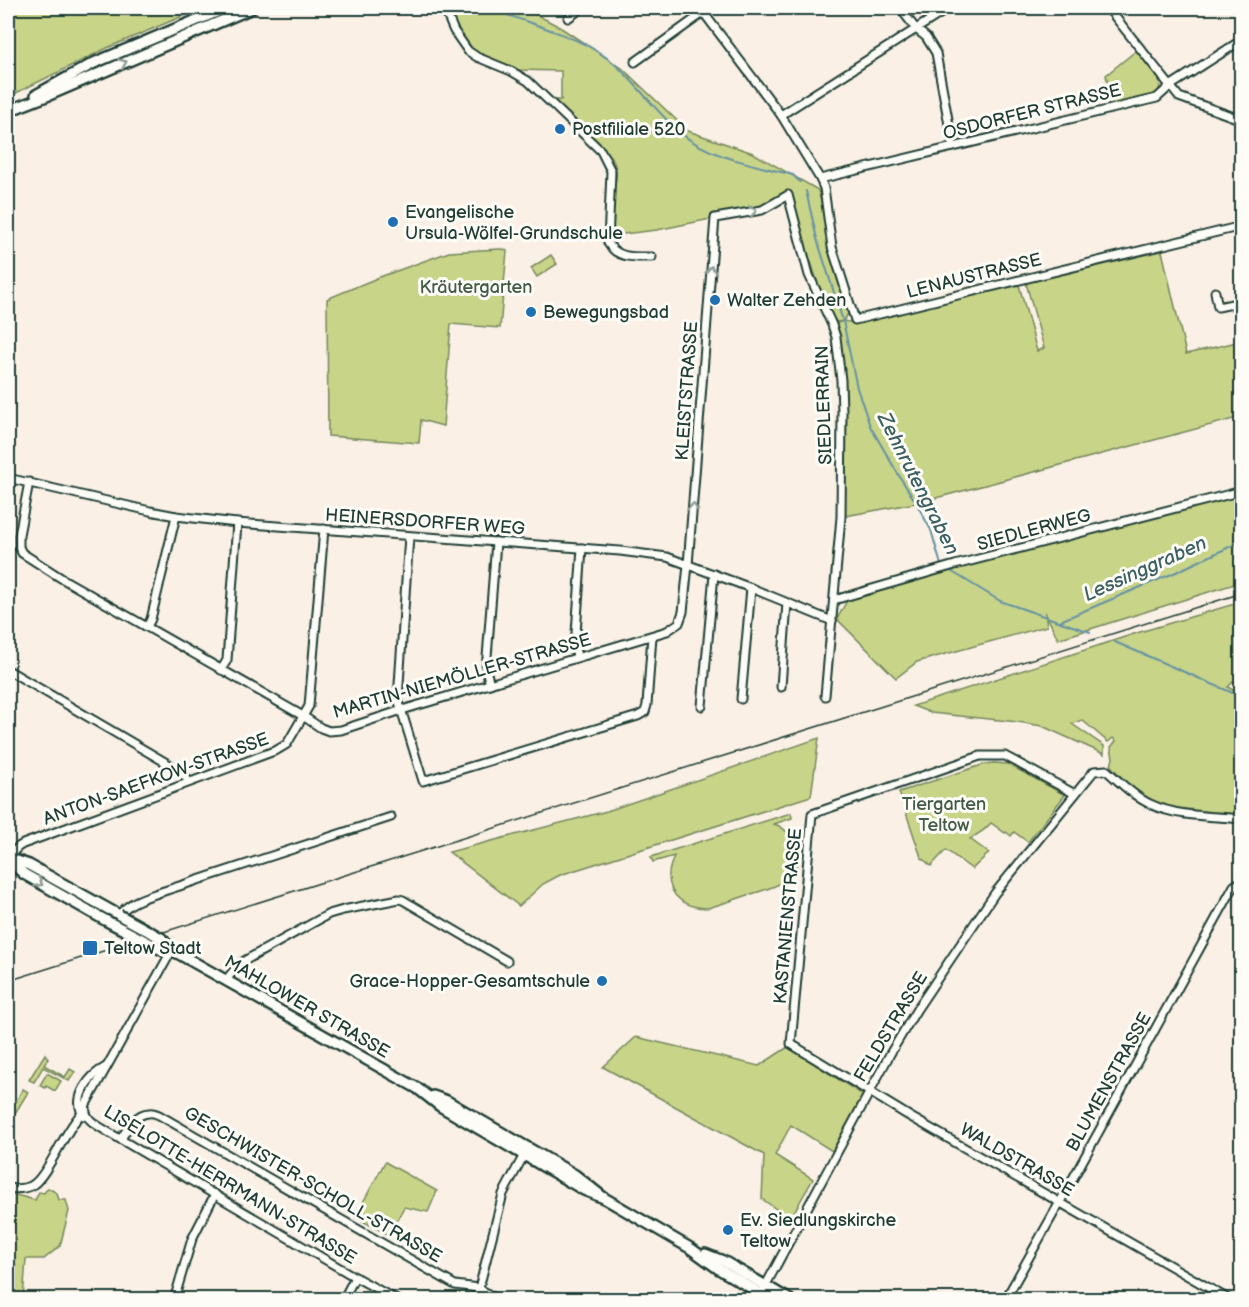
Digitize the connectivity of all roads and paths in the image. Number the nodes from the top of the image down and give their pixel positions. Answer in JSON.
{"nodes":[{"id":1,"x":226,"y":8,"type":"edge"},
{"id":2,"x":252,"y":8,"type":"edge"},
{"id":3,"x":444,"y":8,"type":"edge"},
{"id":4,"x":582,"y":8,"type":"edge"},
{"id":5,"x":900,"y":8,"type":"edge"},
{"id":6,"x":949,"y":8,"type":"edge"},
{"id":7,"x":1108,"y":8,"type":"edge"},
{"id":8,"x":705,"y":9,"type":"edge"},
{"id":9,"x":568,"y":18,"type":"dead end"},
{"id":10,"x":916,"y":29,"type":"junction"},
{"id":11,"x":1242,"y":40,"type":"edge"},
{"id":12,"x":635,"y":62,"type":"dead end"},
{"id":13,"x":1170,"y":86,"type":"junction"},
{"id":14,"x":12,"y":109,"type":"edge"},
{"id":15,"x":781,"y":115,"type":"junction"},
{"id":16,"x":1242,"y":120,"type":"edge"},
{"id":17,"x":953,"y":147,"type":"junction"},
{"id":18,"x":820,"y":179,"type":"junction"},
{"id":19,"x":788,"y":195,"type":"joint"},
{"id":20,"x":1242,"y":226,"type":"edge"},
{"id":21,"x":652,"y":257,"type":"dead end"},
{"id":22,"x":1215,"y":292,"type":"dead end"},
{"id":23,"x":1242,"y":302,"type":"edge"},
{"id":24,"x":8,"y":478,"type":"edge"},
{"id":25,"x":29,"y":482,"type":"junction"},
{"id":26,"x":1242,"y":491,"type":"edge"},
{"id":27,"x":176,"y":516,"type":"junction"},
{"id":28,"x":237,"y":523,"type":"junction"},
{"id":29,"x":324,"y":529,"type":"junction"},
{"id":30,"x":409,"y":536,"type":"junction"},
{"id":31,"x":496,"y":542,"type":"junction"},
{"id":32,"x":582,"y":548,"type":"junction"},
{"id":33,"x":688,"y":565,"type":"junction"},
{"id":34,"x":714,"y":574,"type":"junction"},
{"id":35,"x":751,"y":588,"type":"junction"},
{"id":36,"x":834,"y":600,"type":"junction"},
{"id":37,"x":787,"y":603,"type":"junction"},
{"id":38,"x":832,"y":621,"type":"junction"},
{"id":39,"x":147,"y":627,"type":"junction"},
{"id":40,"x":652,"y":636,"type":"junction"},
{"id":41,"x":577,"y":657,"type":"junction"},
{"id":42,"x":8,"y":670,"type":"edge"},
{"id":43,"x":221,"y":670,"type":"junction"},
{"id":44,"x":490,"y":684,"type":"junction"},
{"id":45,"x":780,"y":687,"type":"dead end"},
{"id":46,"x":825,"y":696,"type":"dead end"},
{"id":47,"x":741,"y":699,"type":"dead end"},
{"id":48,"x":702,"y":706,"type":"dead end"},
{"id":49,"x":402,"y":710,"type":"junction"},
{"id":50,"x":303,"y":716,"type":"junction"},
{"id":51,"x":189,"y":782,"type":"junction"},
{"id":52,"x":1075,"y":794,"type":"junction"},
{"id":53,"x":391,"y":817,"type":"dead end"},
{"id":54,"x":1242,"y":819,"type":"edge"},
{"id":55,"x":8,"y":858,"type":"edge"},
{"id":56,"x":1242,"y":881,"type":"edge"},
{"id":57,"x":119,"y":915,"type":"junction"},
{"id":58,"x":172,"y":950,"type":"junction"},
{"id":59,"x":507,"y":961,"type":"dead end"},
{"id":60,"x":226,"y":980,"type":"junction"},
{"id":61,"x":791,"y":1044,"type":"joint"},
{"id":62,"x":106,"y":1067,"type":"junction"},
{"id":63,"x":870,"y":1092,"type":"junction"},
{"id":64,"x":82,"y":1113,"type":"junction"},
{"id":65,"x":91,"y":1121,"type":"junction"},
{"id":66,"x":121,"y":1139,"type":"junction"},
{"id":67,"x":526,"y":1151,"type":"junction"},
{"id":68,"x":8,"y":1188,"type":"edge"},
{"id":69,"x":215,"y":1194,"type":"junction"},
{"id":70,"x":1060,"y":1202,"type":"junction"},
{"id":71,"x":356,"y":1277,"type":"junction"},
{"id":72,"x":478,"y":1288,"type":"junction"},
{"id":73,"x":762,"y":1293,"type":"edge"},
{"id":74,"x":174,"y":1299,"type":"edge"},
{"id":75,"x":343,"y":1299,"type":"edge"},
{"id":76,"x":397,"y":1299,"type":"edge"},
{"id":77,"x":476,"y":1299,"type":"edge"},
{"id":78,"x":498,"y":1299,"type":"edge"},
{"id":79,"x":772,"y":1299,"type":"edge"},
{"id":80,"x":790,"y":1299,"type":"edge"},
{"id":81,"x":1005,"y":1299,"type":"edge"},
{"id":82,"x":1230,"y":1299,"type":"edge"}],
"edges":[{"from":1,"to":14,"type":"main road"},
{"from":14,"to":2,"type":"main road","one_way":true},
{"from":3,"to":21,"type":"street"},
{"from":4,"to":9,"type":"street"},
{"from":5,"to":10,"type":"street"},
{"from":6,"to":10,"type":"street"},
{"from":7,"to":13,"type":"street"},
{"from":8,"to":12,"type":"street"},
{"from":8,"to":15,"type":"street"},
{"from":10,"to":15,"type":"street"},
{"from":10,"to":17,"type":"street"},
{"from":11,"to":13,"type":"street","name":"OSDORFER STRASSE"},
{"from":13,"to":16,"type":"street"},
{"from":13,"to":17,"type":"street","name":"OSDORFER STRASSE"},
{"from":15,"to":18,"type":"street"},
{"from":17,"to":18,"type":"street","name":"OSDORFER STRASSE"},
{"from":18,"to":20,"type":"street","name":"LENAUSTRASSE"},
{"from":33,"to":19,"type":"street","name":"KLEISTSTRASSE","one_way":true},
{"from":19,"to":36,"type":"street","name":"SIEDLERRAIN"},
{"from":22,"to":23,"type":"street"},
{"from":24,"to":25,"type":"street","name":"HEINERSDORFER WEG"},
{"from":25,"to":27,"type":"street","name":"HEINERSDORFER WEG"},
{"from":25,"to":39,"type":"street","name":"MARTIN-NIEMÖLLER-STRASSE"},
{"from":26,"to":36,"type":"street","name":"SIEDLERWEG"},
{"from":27,"to":28,"type":"street","name":"HEINERSDORFER WEG"},
{"from":27,"to":39,"type":"street"},
{"from":28,"to":29,"type":"street","name":"HEINERSDORFER WEG"},
{"from":28,"to":43,"type":"street"},
{"from":29,"to":30,"type":"street","name":"HEINERSDORFER WEG"},
{"from":29,"to":50,"type":"street","name":"ANTON-SAEFKOW-STRASSE"},
{"from":30,"to":31,"type":"street","name":"HEINERSDORFER WEG"},
{"from":30,"to":49,"type":"street"},
{"from":31,"to":32,"type":"street","name":"HEINERSDORFER WEG"},
{"from":31,"to":44,"type":"street"},
{"from":32,"to":33,"type":"street","name":"HEINERSDORFER WEG"},
{"from":32,"to":41,"type":"street"},
{"from":33,"to":34,"type":"street","name":"HEINERSDORFER WEG"},
{"from":33,"to":40,"type":"street","name":"MARTIN-NIEMÖLLER-STRASSE"},
{"from":34,"to":35,"type":"street","name":"HEINERSDORFER WEG"},
{"from":34,"to":48,"type":"street"},
{"from":35,"to":37,"type":"street","name":"HEINERSDORFER WEG"},
{"from":35,"to":47,"type":"street"},
{"from":36,"to":38,"type":"street","name":"SIEDLERRAIN"},
{"from":37,"to":38,"type":"street","name":"HEINERSDORFER WEG"},
{"from":37,"to":45,"type":"street"},
{"from":38,"to":46,"type":"street"},
{"from":39,"to":43,"type":"street","name":"MARTIN-NIEMÖLLER-STRASSE"},
{"from":40,"to":41,"type":"street","name":"MARTIN-NIEMÖLLER-STRASSE"},
{"from":40,"to":49,"type":"street"},
{"from":41,"to":44,"type":"street","name":"MARTIN-NIEMÖLLER-STRASSE"},
{"from":42,"to":51,"type":"street"},
{"from":43,"to":50,"type":"street","name":"MARTIN-NIEMÖLLER-STRASSE"},
{"from":44,"to":49,"type":"street","name":"MARTIN-NIEMÖLLER-STRASSE"},
{"from":49,"to":50,"type":"street","name":"MARTIN-NIEMÖLLER-STRASSE"},
{"from":50,"to":51,"type":"street","name":"ANTON-SAEFKOW-STRASSE"},
{"from":51,"to":55,"type":"street","name":"ANTON-SAEFKOW-STRASSE"},
{"from":52,"to":54,"type":"street","name":"FELDSTRASSE"},
{"from":52,"to":61,"type":"street","name":"KASTANIENSTRASSE"},
{"from":52,"to":63,"type":"street","name":"FELDSTRASSE"},
{"from":53,"to":57,"type":"street"},
{"from":56,"to":70,"type":"street","name":"BLUMENSTRASSE"},
{"from":57,"to":58,"type":"main road","name":"MAHLOWER STRASSE","bridge":true},
{"from":57,"to":58,"type":"main road","name":"MAHLOWER STRASSE","one_way":true,"bridge":true},
{"from":58,"to":60,"type":"main road","name":"MAHLOWER STRASSE"},
{"from":58,"to":62,"type":"street","name":"LISELOTTE-HERRMANN-STRASSE"},
{"from":59,"to":60,"type":"street"},
{"from":60,"to":67,"type":"main road","name":"MAHLOWER STRASSE"},
{"from":61,"to":63,"type":"street","name":"WALDSTRASSE"},
{"from":62,"to":64,"type":"street"},
{"from":62,"to":65,"type":"street","name":"LISELOTTE-HERRMANN-STRASSE"},
{"from":63,"to":70,"type":"street","name":"WALDSTRASSE"},
{"from":63,"to":73,"type":"street","name":"FELDSTRASSE"},
{"from":64,"to":65,"type":"street"},
{"from":64,"to":68,"type":"street"},
{"from":65,"to":66,"type":"street","name":"LISELOTTE-HERRMANN-STRASSE"},
{"from":66,"to":69,"type":"street","name":"LISELOTTE-HERRMANN-STRASSE"},
{"from":66,"to":72,"type":"street","name":"GESCHWISTER-SCHOLL-STRASSE"},
{"from":67,"to":72,"type":"street"},
{"from":67,"to":73,"type":"main road","name":"MAHLOWER STRASSE"},
{"from":69,"to":71,"type":"street","name":"LISELOTTE-HERRMANN-STRASSE"},
{"from":69,"to":74,"type":"street"},
{"from":70,"to":81,"type":"street","name":"BLUMENSTRASSE"},
{"from":70,"to":82,"type":"street","name":"WALDSTRASSE"},
{"from":71,"to":75,"type":"street"},
{"from":71,"to":76,"type":"street","name":"LISELOTTE-HERRMANN-STRASSE"},
{"from":72,"to":77,"type":"street"},
{"from":72,"to":78,"type":"street","name":"GESCHWISTER-SCHOLL-STRASSE"},
{"from":73,"to":79,"type":"main road","name":"MAHLOWER STRASSE"},
{"from":73,"to":80,"type":"main road","name":"MAHLOWER STRASSE"}]}
